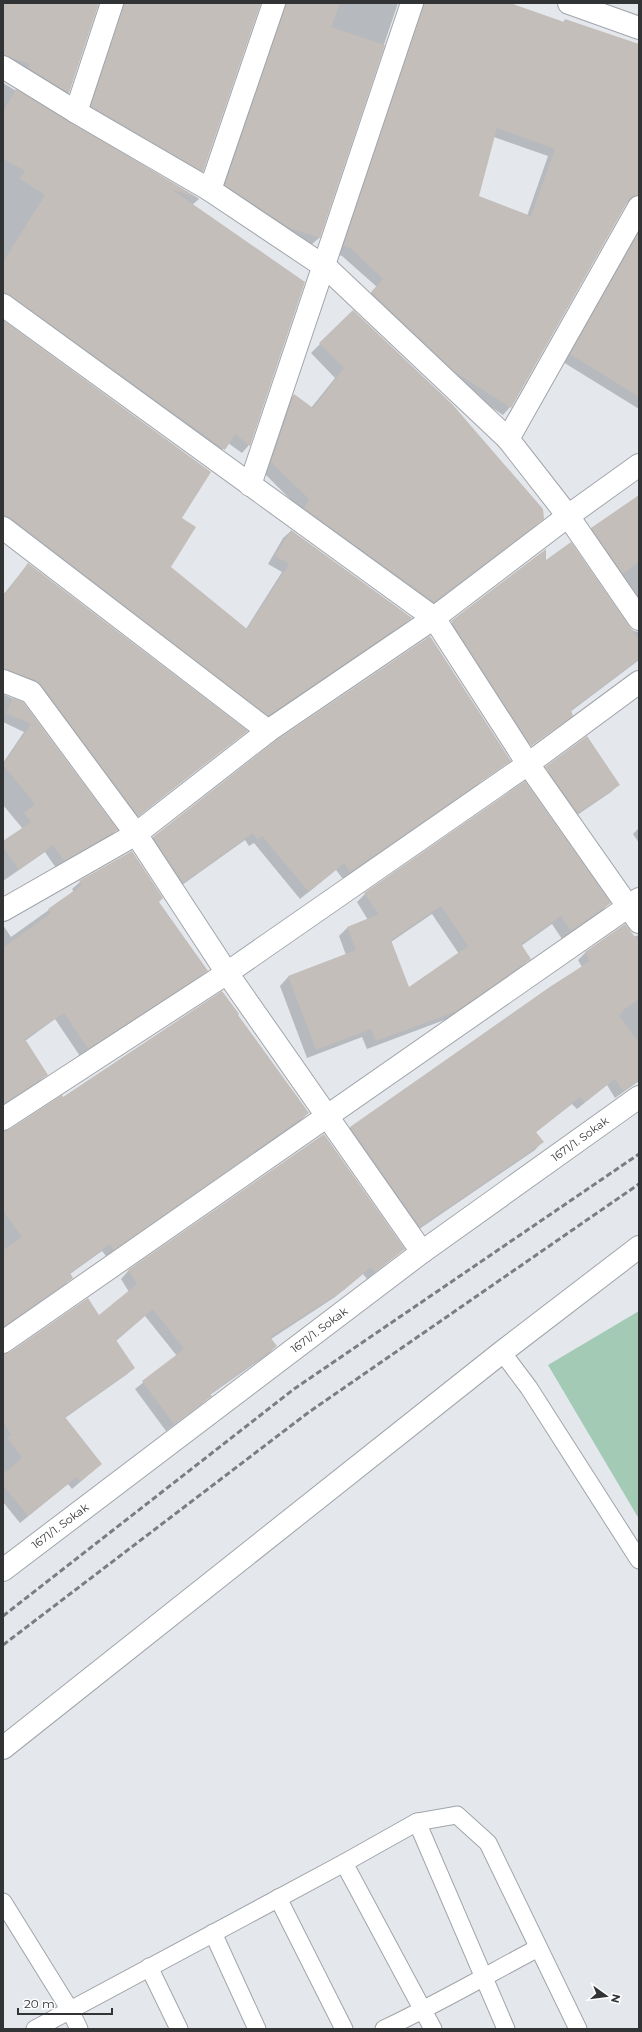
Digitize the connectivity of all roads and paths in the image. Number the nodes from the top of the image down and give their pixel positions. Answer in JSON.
{"nodes":[{"id":1,"x":112,"y":3,"type":"edge"},
{"id":2,"x":274,"y":3,"type":"edge"},
{"id":3,"x":412,"y":3,"type":"edge"},
{"id":4,"x":569,"y":3,"type":"edge"},
{"id":5,"x":595,"y":7,"type":"edge"},
{"id":6,"x":639,"y":28,"type":"edge"},
{"id":7,"x":3,"y":67,"type":"edge"},
{"id":8,"x":76,"y":112,"type":"junction"},
{"id":9,"x":210,"y":190,"type":"junction"},
{"id":10,"x":639,"y":207,"type":"edge"},
{"id":11,"x":324,"y":266,"type":"junction"},
{"id":12,"x":3,"y":305,"type":"edge"},
{"id":13,"x":508,"y":439,"type":"junction"},
{"id":14,"x":639,"y":465,"type":"edge"},
{"id":15,"x":250,"y":485,"type":"junction"},
{"id":16,"x":568,"y":516,"type":"junction"},
{"id":17,"x":3,"y":528,"type":"edge"},
{"id":18,"x":434,"y":618,"type":"junction"},
{"id":19,"x":639,"y":619,"type":"edge"},
{"id":20,"x":3,"y":681,"type":"edge"},
{"id":21,"x":639,"y":682,"type":"edge"},
{"id":22,"x":268,"y":731,"type":"junction"},
{"id":23,"x":528,"y":764,"type":"junction"},
{"id":24,"x":136,"y":834,"type":"junction"},
{"id":25,"x":635,"y":909,"type":"edge"},
{"id":26,"x":3,"y":910,"type":"edge"},
{"id":27,"x":228,"y":973,"type":"junction"},
{"id":28,"x":639,"y":1096,"type":"edge"},
{"id":29,"x":329,"y":1116,"type":"junction"},
{"id":30,"x":3,"y":1119,"type":"edge"},
{"id":31,"x":639,"y":1247,"type":"edge"},
{"id":32,"x":422,"y":1252,"type":"junction"},
{"id":33,"x":3,"y":1342,"type":"edge"},
{"id":34,"x":502,"y":1352,"type":"junction"},
{"id":35,"x":639,"y":1560,"type":"edge"},
{"id":36,"x":3,"y":1570,"type":"edge"},
{"id":37,"x":3,"y":1748,"type":"edge"},
{"id":38,"x":417,"y":1822,"type":"junction"},
{"id":39,"x":344,"y":1863,"type":"junction"},
{"id":40,"x":278,"y":1898,"type":"junction"},
{"id":41,"x":3,"y":1902,"type":"edge"},
{"id":42,"x":212,"y":1933,"type":"junction"},
{"id":43,"x":538,"y":1948,"type":"junction"},
{"id":44,"x":150,"y":1968,"type":"junction"},
{"id":45,"x":484,"y":1976,"type":"junction"},
{"id":46,"x":70,"y":2010,"type":"junction"},
{"id":47,"x":424,"y":2010,"type":"junction"},
{"id":48,"x":35,"y":2029,"type":"edge"},
{"id":49,"x":79,"y":2029,"type":"edge"},
{"id":50,"x":179,"y":2029,"type":"edge"},
{"id":51,"x":257,"y":2029,"type":"edge"},
{"id":52,"x":344,"y":2029,"type":"edge"},
{"id":53,"x":384,"y":2029,"type":"edge"},
{"id":54,"x":433,"y":2029,"type":"edge"},
{"id":55,"x":506,"y":2029,"type":"edge"},
{"id":56,"x":578,"y":2029,"type":"edge"}],
"edges":[{"from":1,"to":8,"type":"street"},
{"from":2,"to":9,"type":"street"},
{"from":3,"to":11,"type":"street"},
{"from":4,"to":5,"type":"street"},
{"from":5,"to":6,"type":"street"},
{"from":7,"to":8,"type":"street"},
{"from":8,"to":9,"type":"street"},
{"from":9,"to":11,"type":"street"},
{"from":10,"to":13,"type":"street"},
{"from":11,"to":13,"type":"street"},
{"from":11,"to":15,"type":"street"},
{"from":12,"to":15,"type":"street"},
{"from":13,"to":16,"type":"street"},
{"from":14,"to":16,"type":"street"},
{"from":15,"to":18,"type":"street"},
{"from":16,"to":18,"type":"street"},
{"from":16,"to":19,"type":"street"},
{"from":17,"to":22,"type":"street"},
{"from":18,"to":22,"type":"street"},
{"from":18,"to":23,"type":"street"},
{"from":20,"to":24,"type":"street"},
{"from":21,"to":23,"type":"street"},
{"from":22,"to":24,"type":"street"},
{"from":23,"to":25,"type":"street"},
{"from":23,"to":27,"type":"street"},
{"from":24,"to":26,"type":"street"},
{"from":24,"to":27,"type":"street"},
{"from":25,"to":29,"type":"street"},
{"from":27,"to":29,"type":"street"},
{"from":27,"to":30,"type":"street"},
{"from":28,"to":32,"type":"street","name":"1671/1. Sokak"},
{"from":29,"to":32,"type":"street"},
{"from":29,"to":33,"type":"street"},
{"from":31,"to":34,"type":"street"},
{"from":32,"to":36,"type":"street","name":"1671/1. Sokak"},
{"from":34,"to":35,"type":"lane"},
{"from":34,"to":37,"type":"street"},
{"from":38,"to":39,"type":"lane"},
{"from":38,"to":43,"type":"lane"},
{"from":38,"to":45,"type":"lane"},
{"from":39,"to":40,"type":"lane"},
{"from":39,"to":47,"type":"lane"},
{"from":40,"to":42,"type":"lane"},
{"from":40,"to":52,"type":"lane"},
{"from":41,"to":46,"type":"lane"},
{"from":42,"to":44,"type":"lane"},
{"from":42,"to":51,"type":"lane"},
{"from":43,"to":45,"type":"lane"},
{"from":43,"to":56,"type":"lane"},
{"from":44,"to":46,"type":"lane"},
{"from":44,"to":50,"type":"lane"},
{"from":45,"to":47,"type":"lane"},
{"from":45,"to":55,"type":"lane"},
{"from":46,"to":48,"type":"lane"},
{"from":46,"to":49,"type":"lane"},
{"from":47,"to":53,"type":"lane"},
{"from":47,"to":54,"type":"lane"}]}
